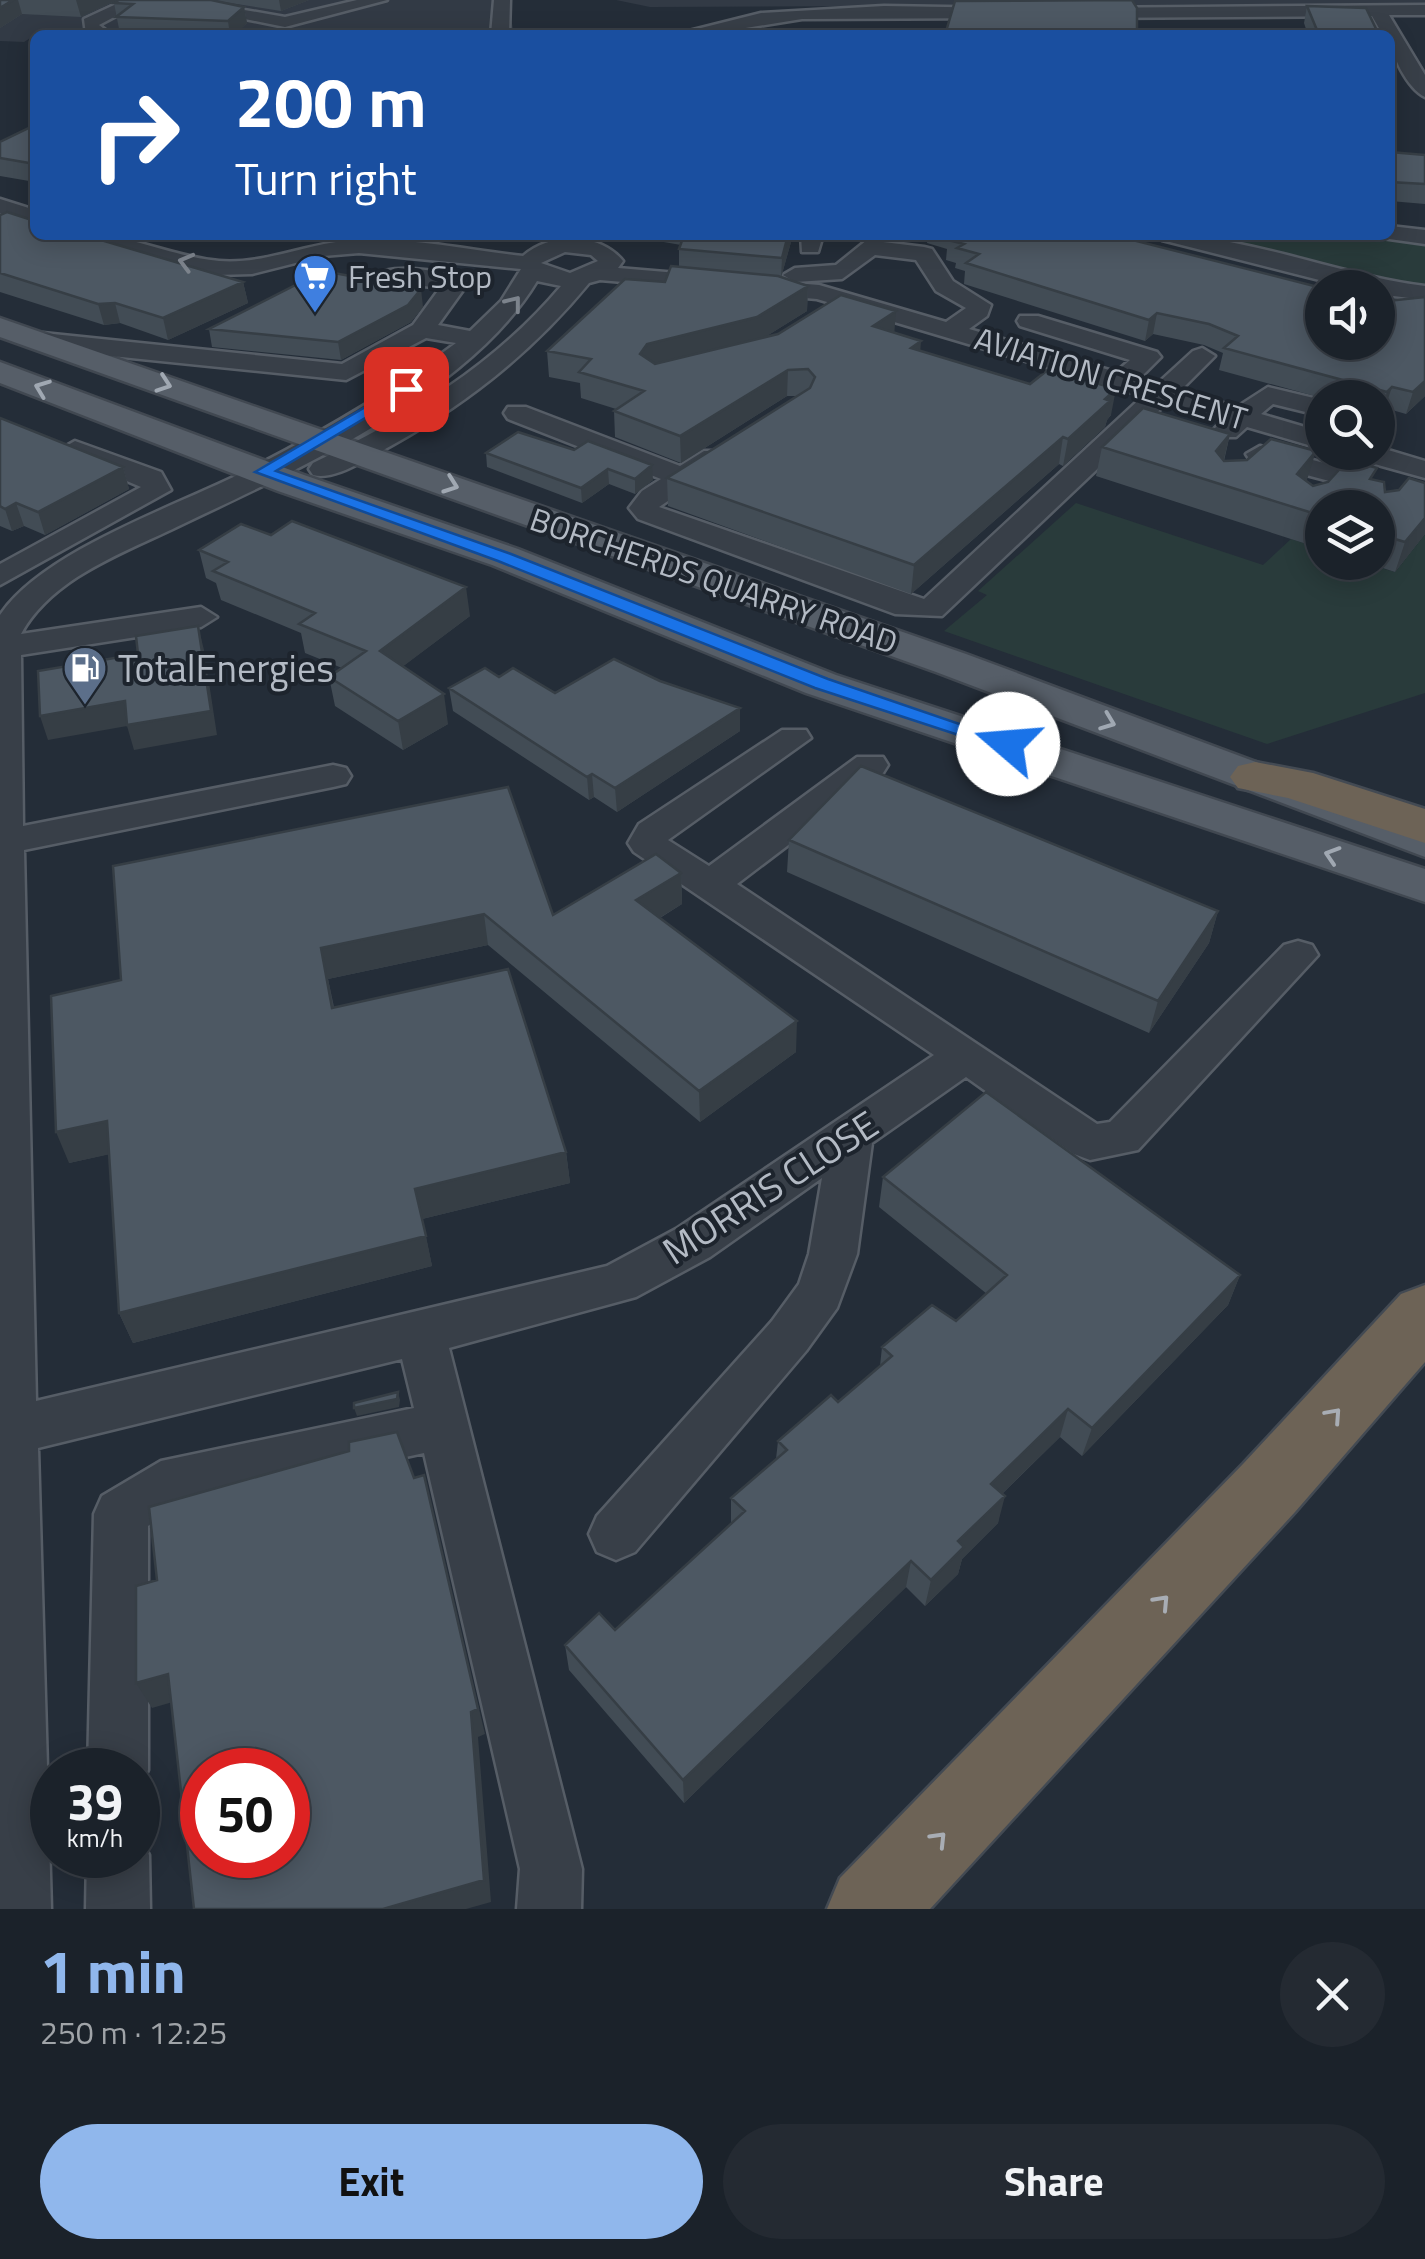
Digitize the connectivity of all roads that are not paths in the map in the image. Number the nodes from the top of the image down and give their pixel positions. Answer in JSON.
{"nodes":[{"id":1,"x":138,"y":0,"type":"edge"},
{"id":2,"x":158,"y":0,"type":"edge"},
{"id":3,"x":379,"y":0,"type":"edge"},
{"id":4,"x":502,"y":0,"type":"edge"},
{"id":5,"x":1378,"y":10,"type":"junction"},
{"id":6,"x":1425,"y":10,"type":"edge"},
{"id":7,"x":1064,"y":12,"type":"edge"},
{"id":8,"x":1130,"y":12,"type":"junction"},
{"id":9,"x":912,"y":13,"type":"junction"},
{"id":10,"x":940,"y":13,"type":"junction"},
{"id":11,"x":1027,"y":13,"type":"edge"},
{"id":12,"x":1227,"y":24,"type":"edge"},
{"id":13,"x":1288,"y":28,"type":"dead end"},
{"id":14,"x":92,"y":30,"type":"edge"},
{"id":15,"x":500,"y":30,"type":"edge"},
{"id":16,"x":709,"y":30,"type":"edge"},
{"id":17,"x":849,"y":30,"type":"edge"},
{"id":18,"x":935,"y":30,"type":"edge"},
{"id":19,"x":1142,"y":30,"type":"edge"},
{"id":20,"x":1390,"y":30,"type":"edge"},
{"id":21,"x":1395,"y":39,"type":"edge"},
{"id":22,"x":1425,"y":91,"type":"edge"},
{"id":23,"x":0,"y":206,"type":"edge"},
{"id":24,"x":1395,"y":212,"type":"edge"},
{"id":25,"x":1425,"y":214,"type":"edge"},
{"id":26,"x":30,"y":215,"type":"edge"},
{"id":27,"x":1395,"y":234,"type":"edge"},
{"id":28,"x":1425,"y":236,"type":"edge"},
{"id":29,"x":123,"y":240,"type":"edge"},
{"id":30,"x":307,"y":240,"type":"edge"},
{"id":31,"x":368,"y":240,"type":"edge"},
{"id":32,"x":1190,"y":240,"type":"edge"},
{"id":33,"x":189,"y":242,"type":"dead end"},
{"id":34,"x":230,"y":244,"type":"dead end"},
{"id":35,"x":868,"y":244,"type":"edge"},
{"id":36,"x":540,"y":254,"type":"edge"},
{"id":37,"x":601,"y":259,"type":"edge"},
{"id":38,"x":276,"y":261,"type":"junction"},
{"id":39,"x":1284,"y":264,"type":"junction"},
{"id":40,"x":1260,"y":284,"type":"edge"},
{"id":41,"x":1396,"y":291,"type":"joint"},
{"id":42,"x":1424,"y":296,"type":"edge"},
{"id":43,"x":848,"y":300,"type":"junction"},
{"id":44,"x":1000,"y":311,"type":"dead end"},
{"id":45,"x":900,"y":314,"type":"junction"},
{"id":46,"x":1029,"y":321,"type":"dead end"},
{"id":47,"x":815,"y":323,"type":"edge"},
{"id":48,"x":0,"y":327,"type":"edge"},
{"id":49,"x":422,"y":330,"type":"junction"},
{"id":50,"x":220,"y":332,"type":"edge"},
{"id":51,"x":247,"y":336,"type":"edge"},
{"id":52,"x":478,"y":340,"type":"junction"},
{"id":53,"x":42,"y":341,"type":"junction"},
{"id":54,"x":970,"y":343,"type":"junction"},
{"id":55,"x":387,"y":351,"type":"junction"},
{"id":56,"x":168,"y":353,"type":"junction"},
{"id":57,"x":1202,"y":356,"type":"dead end"},
{"id":58,"x":0,"y":372,"type":"edge"},
{"id":59,"x":1121,"y":381,"type":"junction"},
{"id":60,"x":1161,"y":393,"type":"junction"},
{"id":61,"x":1305,"y":404,"type":"edge"},
{"id":62,"x":517,"y":413,"type":"dead end"},
{"id":63,"x":1242,"y":417,"type":"junction"},
{"id":64,"x":1305,"y":435,"type":"edge"},
{"id":65,"x":60,"y":443,"type":"edge"},
{"id":66,"x":736,"y":444,"type":"edge"},
{"id":67,"x":341,"y":446,"type":"junction"},
{"id":68,"x":1209,"y":448,"type":"edge"},
{"id":69,"x":1305,"y":459,"type":"edge"},
{"id":70,"x":1240,"y":468,"type":"edge"},
{"id":71,"x":1418,"y":468,"type":"edge"},
{"id":72,"x":1336,"y":470,"type":"edge"},
{"id":73,"x":682,"y":477,"type":"junction"},
{"id":74,"x":277,"y":478,"type":"junction"},
{"id":75,"x":1318,"y":490,"type":"edge"},
{"id":76,"x":1394,"y":490,"type":"edge"},
{"id":77,"x":201,"y":618,"type":"dead end"},
{"id":78,"x":6,"y":629,"type":"edge"},
{"id":79,"x":794,"y":738,"type":"dead end"},
{"id":80,"x":870,"y":765,"type":"edge"},
{"id":81,"x":333,"y":776,"type":"dead end"},
{"id":82,"x":1255,"y":777,"type":"junction"},
{"id":83,"x":1425,"y":826,"type":"edge"},
{"id":84,"x":4,"y":842,"type":"junction"},
{"id":85,"x":1425,"y":842,"type":"edge"},
{"id":86,"x":709,"y":886,"type":"junction"},
{"id":87,"x":1425,"y":886,"type":"edge"},
{"id":88,"x":3,"y":893,"type":"edge"},
{"id":89,"x":1298,"y":954,"type":"dead end"},
{"id":90,"x":966,"y":1055,"type":"junction"},
{"id":91,"x":851,"y":1134,"type":"junction"},
{"id":92,"x":1425,"y":1314,"type":"edge"},
{"id":93,"x":6,"y":1332,"type":"edge"},
{"id":94,"x":421,"y":1332,"type":"junction"},
{"id":95,"x":442,"y":1426,"type":"junction"},
{"id":96,"x":13,"y":1430,"type":"junction"},
{"id":97,"x":616,"y":1534,"type":"dead end"},
{"id":98,"x":118,"y":1748,"type":"edge"},
{"id":99,"x":118,"y":1878,"type":"edge"},
{"id":100,"x":18,"y":1909,"type":"edge"},
{"id":101,"x":118,"y":1909,"type":"edge"},
{"id":102,"x":549,"y":1909,"type":"edge"},
{"id":103,"x":871,"y":1909,"type":"edge"}],
"edges":[{"from":1,"to":14,"type":"street"},
{"from":2,"to":3,"type":"street"},
{"from":4,"to":15,"type":"street"},
{"from":5,"to":6,"type":"street"},
{"from":5,"to":12,"type":"street"},
{"from":5,"to":20,"type":"street"},
{"from":7,"to":8,"type":"street"},
{"from":8,"to":12,"type":"street"},
{"from":8,"to":19,"type":"street"},
{"from":9,"to":10,"type":"street"},
{"from":9,"to":16,"type":"street"},
{"from":9,"to":17,"type":"street"},
{"from":10,"to":11,"type":"street"},
{"from":10,"to":18,"type":"street"},
{"from":12,"to":13,"type":"street"},
{"from":21,"to":22,"type":"street"},
{"from":23,"to":26,"type":"street"},
{"from":24,"to":25,"type":"street"},
{"from":27,"to":28,"type":"street"},
{"from":38,"to":29,"type":"street","one_way":true},
{"from":30,"to":38,"type":"street"},
{"from":31,"to":36,"type":"street"},
{"from":32,"to":39,"type":"street"},
{"from":33,"to":34,"type":"street"},
{"from":35,"to":37,"type":"street"},
{"from":35,"to":45,"type":"street","name":"AVIATION CRESCENT"},
{"from":35,"to":54,"type":"street"},
{"from":36,"to":37,"type":"street"},
{"from":36,"to":37,"type":"street"},
{"from":36,"to":38,"type":"street"},
{"from":52,"to":36,"type":"street","one_way":true},
{"from":37,"to":43,"type":"street","name":"AVIATION CRESCENT"},
{"from":37,"to":67,"type":"street"},
{"from":38,"to":49,"type":"street"},
{"from":39,"to":40,"type":"street"},
{"from":39,"to":41,"type":"street"},
{"from":41,"to":42,"type":"street"},
{"from":43,"to":45,"type":"street","name":"AVIATION CRESCENT"},
{"from":43,"to":47,"type":"street"},
{"from":44,"to":54,"type":"street"},
{"from":45,"to":54,"type":"street","name":"AVIATION CRESCENT"},
{"from":46,"to":59,"type":"street"},
{"from":48,"to":53,"type":"main road","name":"BORCHERDS QUARRY ROAD"},
{"from":49,"to":52,"type":"street"},
{"from":49,"to":55,"type":"street"},
{"from":50,"to":56,"type":"street"},
{"from":51,"to":55,"type":"street"},
{"from":52,"to":67,"type":"street"},
{"from":53,"to":56,"type":"street"},
{"from":53,"to":67,"type":"main road","name":"BORCHERDS QUARRY ROAD","one_way":true},
{"from":54,"to":59,"type":"street","name":"AVIATION CRESCENT"},
{"from":55,"to":56,"type":"street"},
{"from":57,"to":60,"type":"street"},
{"from":74,"to":58,"type":"main road","name":"BORCHERDS QUARRY ROAD","one_way":true},
{"from":59,"to":60,"type":"street","name":"AVIATION CRESCENT"},
{"from":60,"to":63,"type":"street","name":"AVIATION CRESCENT"},
{"from":60,"to":73,"type":"street"},
{"from":61,"to":63,"type":"street"},
{"from":62,"to":73,"type":"street"},
{"from":63,"to":64,"type":"street","name":"AVIATION CRESCENT"},
{"from":63,"to":68,"type":"street"},
{"from":65,"to":78,"type":"street"},
{"from":66,"to":73,"type":"street"},
{"from":67,"to":74,"type":"street"},
{"from":67,"to":82,"type":"main road","name":"BORCHERDS QUARRY ROAD","one_way":true},
{"from":69,"to":70,"type":"street"},
{"from":71,"to":76,"type":"street"},
{"from":72,"to":75,"type":"street"},
{"from":74,"to":78,"type":"street"},
{"from":87,"to":74,"type":"main road","name":"BORCHERDS QUARRY ROAD","one_way":true},
{"from":77,"to":78,"type":"street"},
{"from":78,"to":84,"type":"street"},
{"from":79,"to":86,"type":"street"},
{"from":80,"to":86,"type":"street"},
{"from":81,"to":84,"type":"street"},
{"from":82,"to":83,"type":"highway"},
{"from":82,"to":85,"type":"main road","name":"BORCHERDS QUARRY ROAD"},
{"from":84,"to":88,"type":"street"},
{"from":86,"to":90,"type":"street"},
{"from":88,"to":93,"type":"street"},
{"from":89,"to":90,"type":"street"},
{"from":90,"to":91,"type":"street","name":"MORRIS CLOSE"},
{"from":91,"to":94,"type":"street","name":"MORRIS CLOSE"},
{"from":91,"to":97,"type":"street"},
{"from":103,"to":92,"type":"highway","one_way":true},
{"from":93,"to":96,"type":"street"},
{"from":94,"to":95,"type":"street"},
{"from":94,"to":96,"type":"street","name":"MORRIS CLOSE"},
{"from":95,"to":98,"type":"street"},
{"from":95,"to":102,"type":"street"},
{"from":96,"to":100,"type":"street"},
{"from":99,"to":101,"type":"street"}]}
